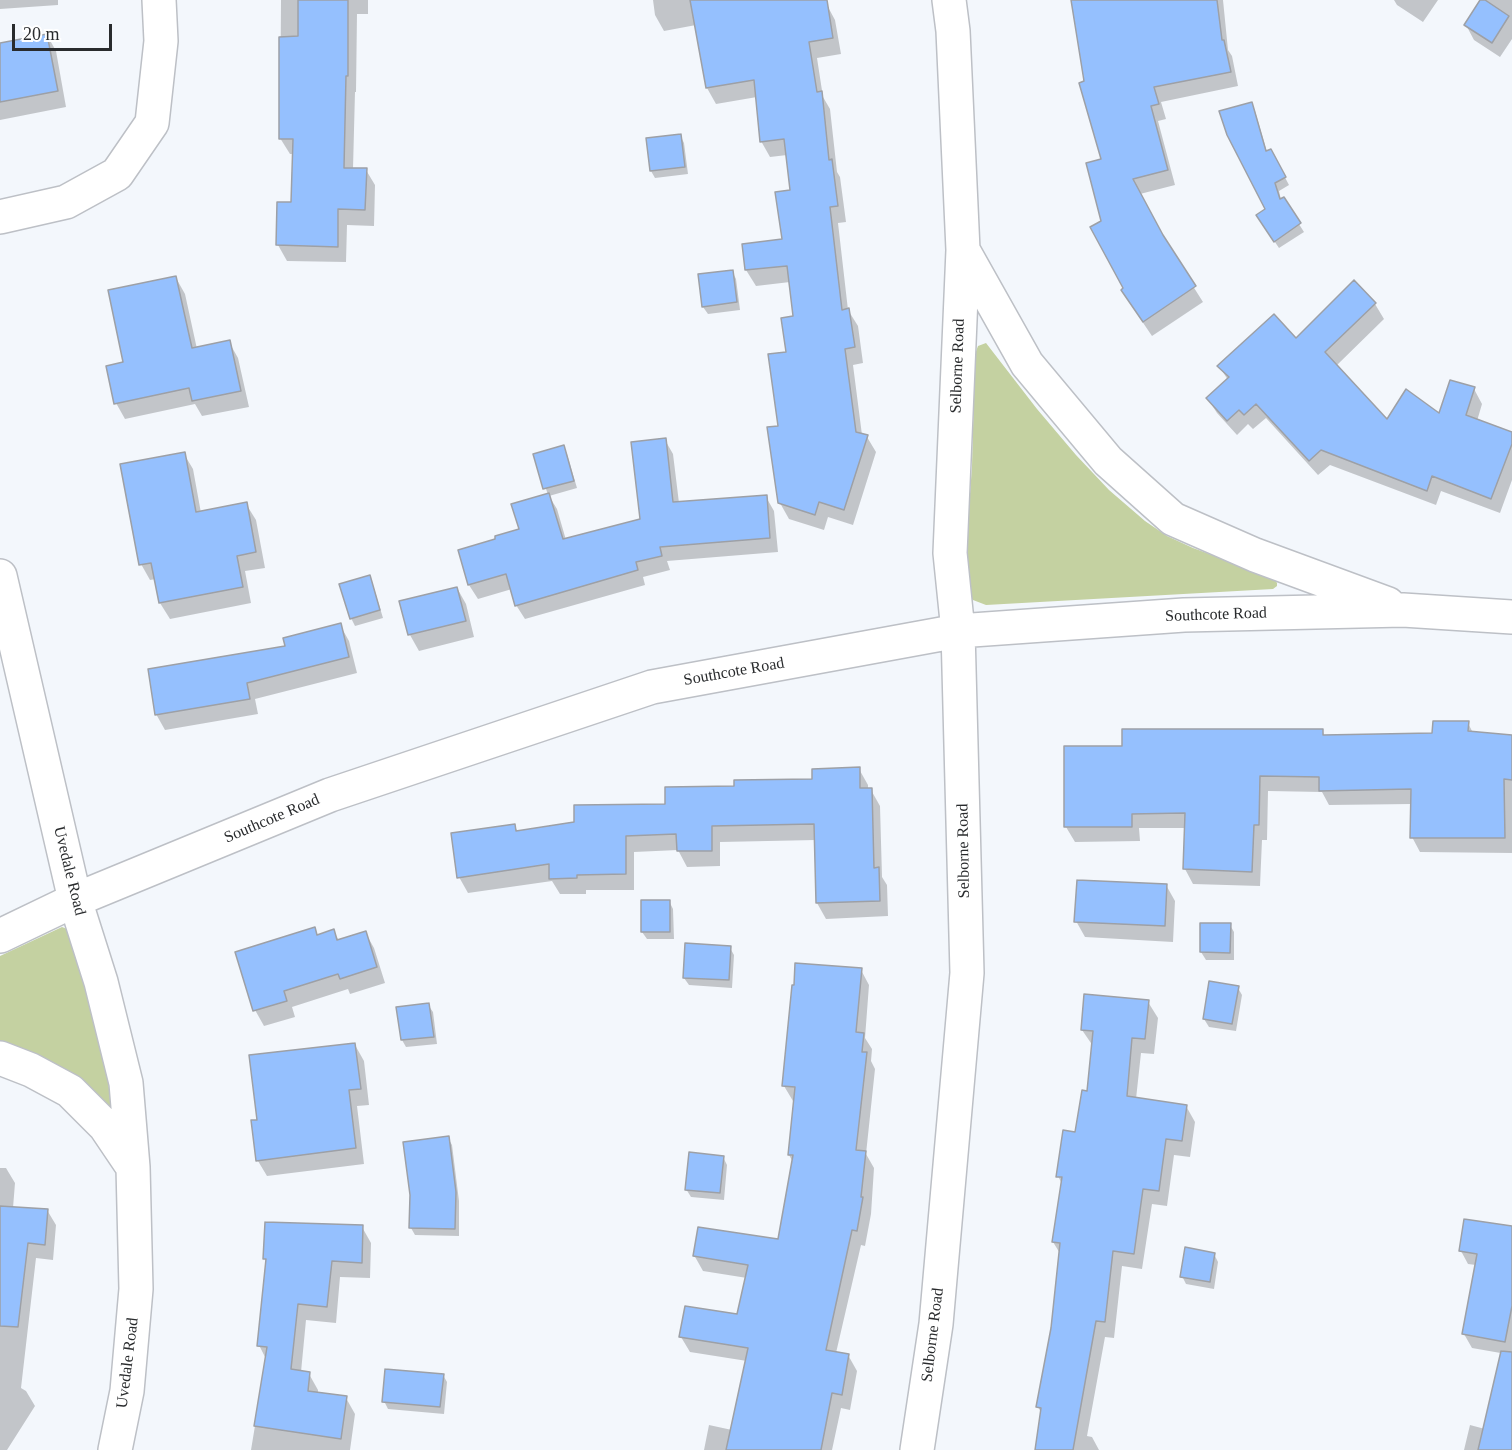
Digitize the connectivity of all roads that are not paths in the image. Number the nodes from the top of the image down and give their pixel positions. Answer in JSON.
{"nodes":[{"id":1,"x":159,"y":0,"type":"edge"},
{"id":2,"x":949,"y":0,"type":"edge"},
{"id":3,"x":0,"y":217,"type":"edge"},
{"id":4,"x":963,"y":250,"type":"junction"},
{"id":5,"x":0,"y":576,"type":"edge"},
{"id":6,"x":1403,"y":610,"type":"junction"},
{"id":7,"x":1512,"y":617,"type":"edge"},
{"id":8,"x":958,"y":630,"type":"junction"},
{"id":9,"x":75,"y":900,"type":"junction"},
{"id":10,"x":0,"y":936,"type":"edge"},
{"id":11,"x":0,"y":1058,"type":"edge"},
{"id":12,"x":133,"y":1167,"type":"junction"},
{"id":13,"x":115,"y":1450,"type":"edge"},
{"id":14,"x":917,"y":1450,"type":"edge"}],
"edges":[{"from":1,"to":3,"type":"street"},
{"from":2,"to":4,"type":"street","name":"Selborne Road"},
{"from":4,"to":6,"type":"street","name":"Selborne Road"},
{"from":4,"to":8,"type":"street","name":"Selborne Road"},
{"from":5,"to":9,"type":"street","name":"Uvedale Road"},
{"from":6,"to":7,"type":"street","name":"Southcote Road"},
{"from":6,"to":8,"type":"street","name":"Southcote Road"},
{"from":8,"to":9,"type":"street","name":"Southcote Road"},
{"from":8,"to":14,"type":"street","name":"Selborne Road"},
{"from":9,"to":10,"type":"street","name":"Southcote Road"},
{"from":9,"to":12,"type":"street","name":"Uvedale Road"},
{"from":11,"to":12,"type":"street"},
{"from":12,"to":13,"type":"street","name":"Uvedale Road"}]}
